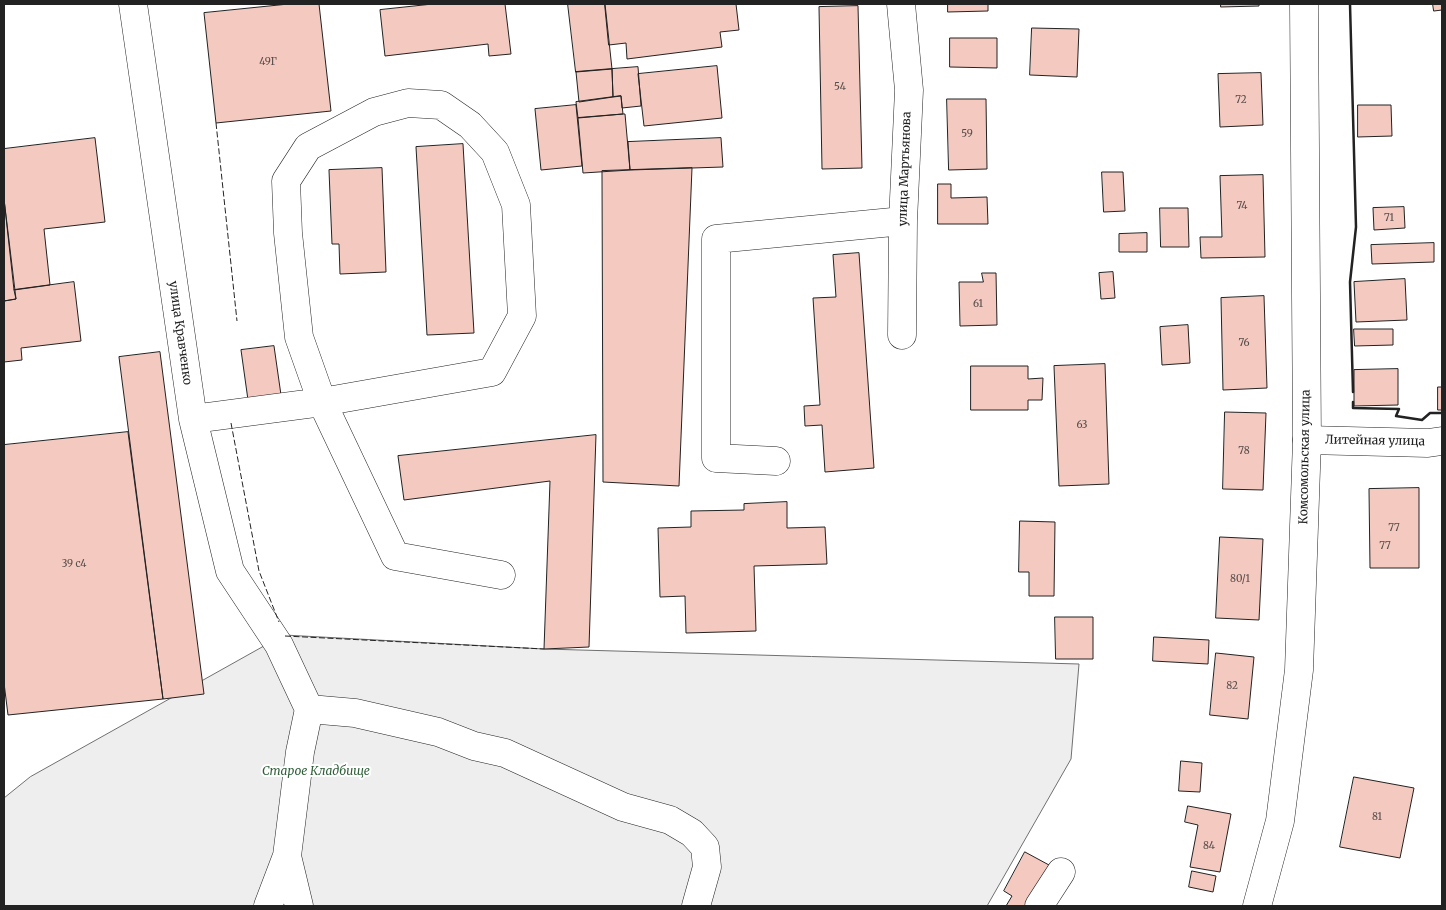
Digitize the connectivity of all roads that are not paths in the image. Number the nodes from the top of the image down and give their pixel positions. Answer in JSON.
{"nodes":[{"id":1,"x":133,"y":4,"type":"edge"},
{"id":2,"x":900,"y":4,"type":"edge"},
{"id":3,"x":1304,"y":4,"type":"edge"},
{"id":4,"x":903,"y":221,"type":"junction"},
{"id":5,"x":902,"y":335,"type":"dead end"},
{"id":6,"x":322,"y":402,"type":"junction"},
{"id":7,"x":193,"y":419,"type":"junction"},
{"id":8,"x":1307,"y":440,"type":"junction"},
{"id":9,"x":1442,"y":441,"type":"edge"},
{"id":10,"x":776,"y":462,"type":"dead end"},
{"id":11,"x":501,"y":575,"type":"dead end"},
{"id":12,"x":309,"y":709,"type":"junction"},
{"id":13,"x":287,"y":856,"type":"junction"},
{"id":14,"x":1061,"y":872,"type":"dead end"},
{"id":15,"x":268,"y":906,"type":"edge"},
{"id":16,"x":299,"y":906,"type":"edge"},
{"id":17,"x":696,"y":906,"type":"edge"},
{"id":18,"x":1039,"y":906,"type":"edge"},
{"id":19,"x":1257,"y":906,"type":"edge"}],
"edges":[{"from":1,"to":7,"type":"street","name":"улица Кравченко"},
{"from":2,"to":4,"type":"street","name":"улица Мартьянова"},
{"from":3,"to":8,"type":"street","name":"Комсомольская улица"},
{"from":4,"to":5,"type":"street","name":"улица Мартьянова"},
{"from":4,"to":10,"type":"street"},
{"from":6,"to":6,"type":"street"},
{"from":6,"to":7,"type":"street"},
{"from":6,"to":11,"type":"street"},
{"from":7,"to":12,"type":"street","name":"улица Кравченко"},
{"from":8,"to":9,"type":"street","name":"Литейная улица"},
{"from":8,"to":19,"type":"street","name":"Комсомольская улица"},
{"from":12,"to":13,"type":"street"},
{"from":12,"to":17,"type":"street"},
{"from":13,"to":15,"type":"street"},
{"from":13,"to":16,"type":"street"},
{"from":14,"to":18,"type":"street"}]}
